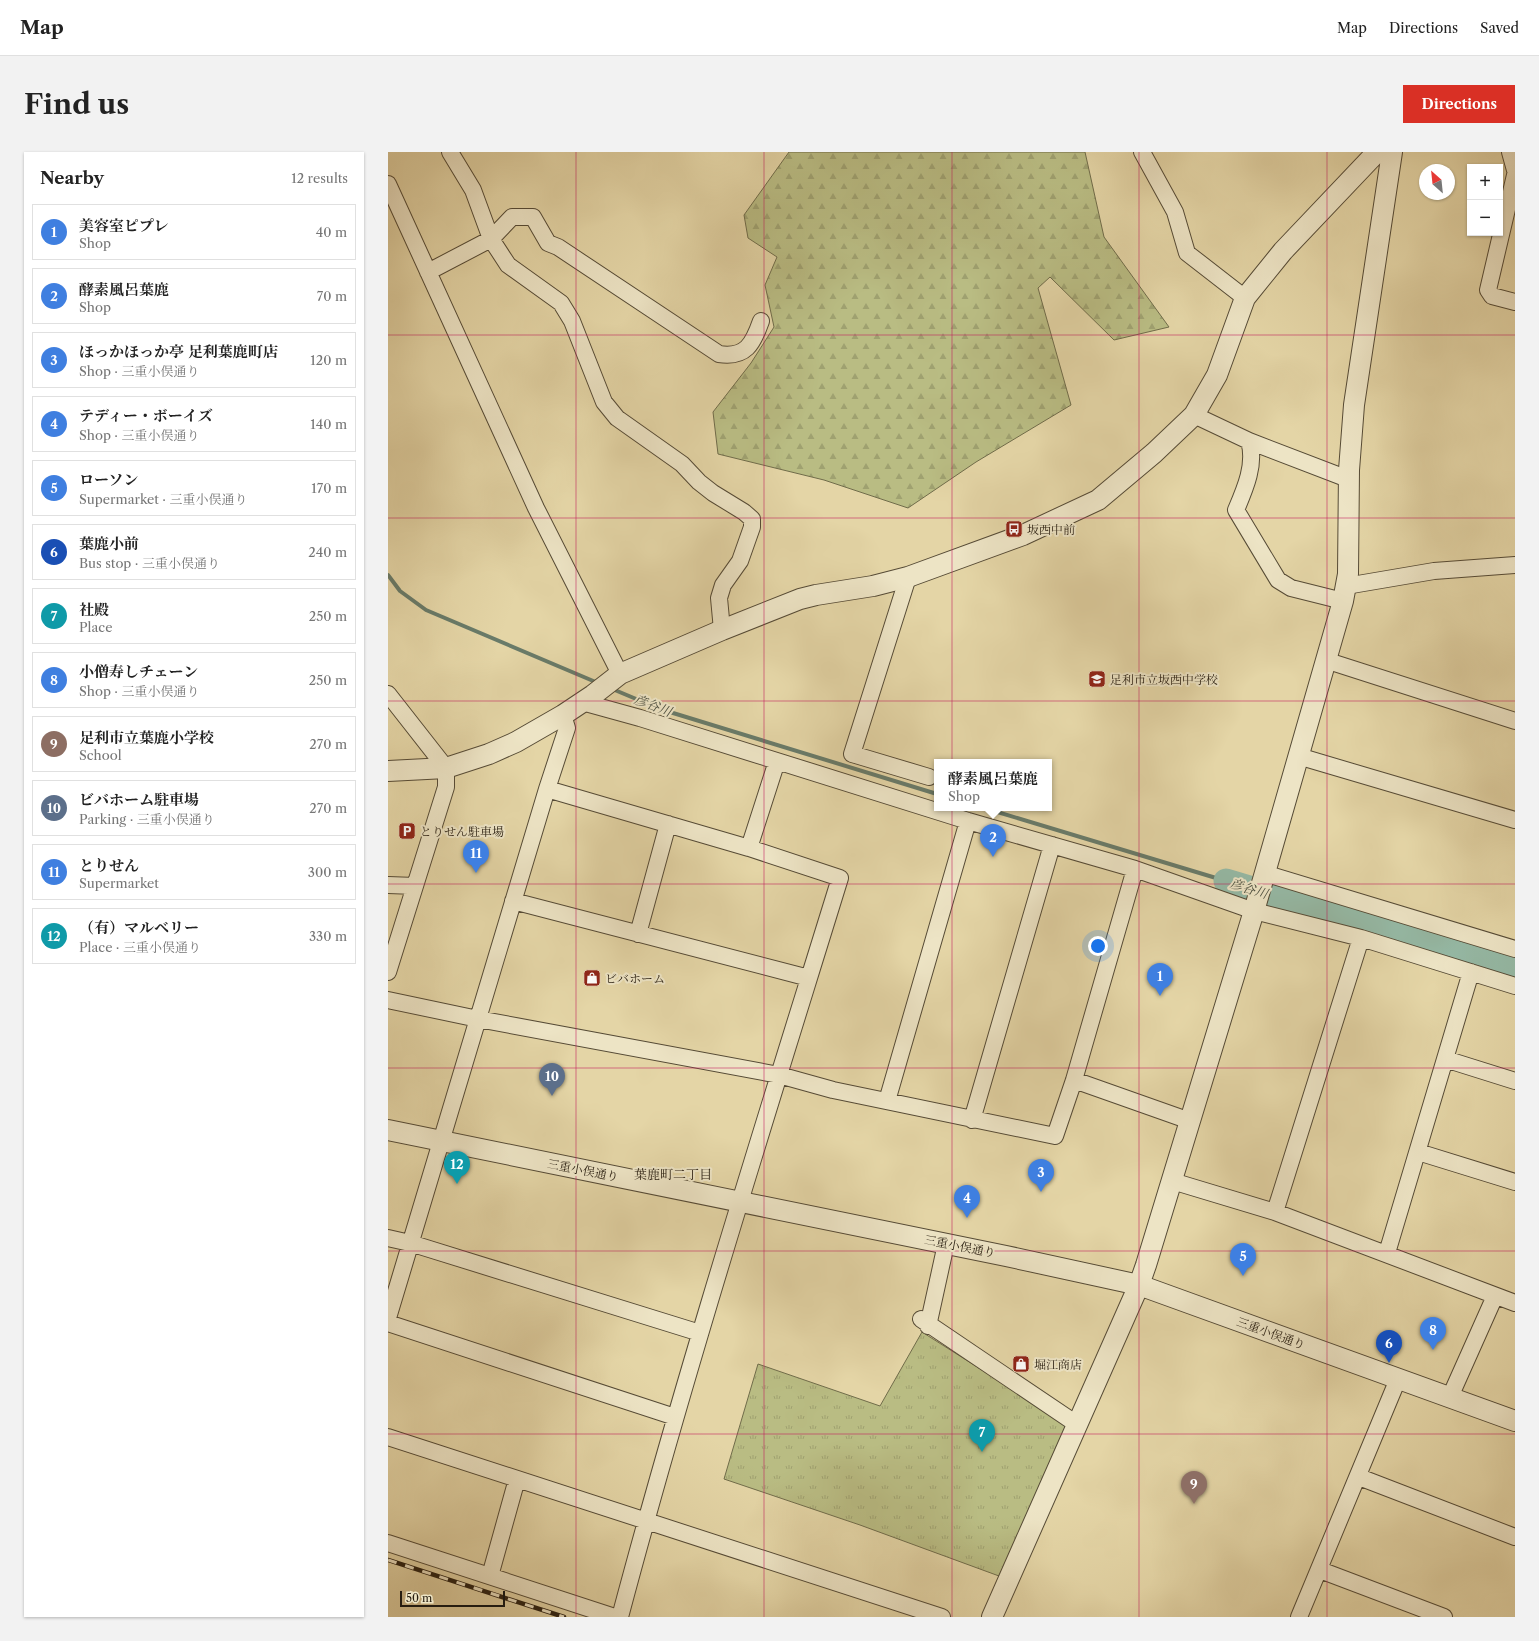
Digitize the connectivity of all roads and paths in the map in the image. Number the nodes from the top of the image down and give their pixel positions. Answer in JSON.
{"nodes":[{"id":1,"x":450,"y":152,"type":"edge"},
{"id":2,"x":1142,"y":152,"type":"edge"},
{"id":3,"x":1377,"y":152,"type":"edge"},
{"id":4,"x":1392,"y":152,"type":"edge"},
{"id":5,"x":1513,"y":164,"type":"edge"},
{"id":6,"x":388,"y":184,"type":"edge"},
{"id":7,"x":1510,"y":219,"type":"edge"},
{"id":8,"x":491,"y":239,"type":"junction"},
{"id":9,"x":428,"y":272,"type":"junction"},
{"id":10,"x":1245,"y":298,"type":"junction"},
{"id":11,"x":1515,"y":302,"type":"edge"},
{"id":12,"x":761,"y":321,"type":"dead end"},
{"id":13,"x":1194,"y":415,"type":"junction"},
{"id":14,"x":1249,"y":441,"type":"junction"},
{"id":15,"x":1348,"y":479,"type":"junction"},
{"id":16,"x":1515,"y":564,"type":"edge"},
{"id":17,"x":908,"y":577,"type":"junction"},
{"id":18,"x":1344,"y":593,"type":"junction"},
{"id":19,"x":722,"y":630,"type":"junction"},
{"id":20,"x":1325,"y":660,"type":"junction"},
{"id":21,"x":617,"y":676,"type":"junction"},
{"id":22,"x":388,"y":694,"type":"edge"},
{"id":23,"x":588,"y":698,"type":"junction"},
{"id":24,"x":563,"y":714,"type":"junction"},
{"id":25,"x":1515,"y":721,"type":"edge"},
{"id":26,"x":1298,"y":756,"type":"junction"},
{"id":27,"x":777,"y":761,"type":"junction"},
{"id":28,"x":446,"y":768,"type":"junction"},
{"id":29,"x":388,"y":771,"type":"edge"},
{"id":30,"x":929,"y":777,"type":"dead end"},
{"id":31,"x":547,"y":789,"type":"junction"},
{"id":32,"x":934,"y":810,"type":"edge"},
{"id":33,"x":936,"y":811,"type":"edge"},
{"id":34,"x":1515,"y":820,"type":"edge"},
{"id":35,"x":968,"y":821,"type":"junction"},
{"id":36,"x":668,"y":824,"type":"junction"},
{"id":37,"x":1052,"y":845,"type":"junction"},
{"id":38,"x":749,"y":848,"type":"junction"},
{"id":39,"x":1135,"y":869,"type":"junction"},
{"id":40,"x":1263,"y":878,"type":"junction"},
{"id":41,"x":388,"y":885,"type":"edge"},
{"id":42,"x":415,"y":886,"type":"junction"},
{"id":43,"x":513,"y":901,"type":"junction"},
{"id":44,"x":1255,"y":907,"type":"junction"},
{"id":45,"x":638,"y":934,"type":"junction"},
{"id":46,"x":1361,"y":938,"type":"junction"},
{"id":47,"x":1515,"y":949,"type":"edge"},
{"id":48,"x":388,"y":972,"type":"edge"},
{"id":49,"x":1471,"y":972,"type":"junction"},
{"id":50,"x":809,"y":978,"type":"junction"},
{"id":51,"x":1515,"y":986,"type":"edge"},
{"id":52,"x":388,"y":1000,"type":"edge"},
{"id":53,"x":478,"y":1019,"type":"junction"},
{"id":54,"x":1445,"y":1059,"type":"junction"},
{"id":55,"x":779,"y":1075,"type":"junction"},
{"id":56,"x":1074,"y":1080,"type":"junction"},
{"id":57,"x":1515,"y":1081,"type":"edge"},
{"id":58,"x":887,"y":1101,"type":"junction"},
{"id":59,"x":972,"y":1120,"type":"junction"},
{"id":60,"x":1190,"y":1121,"type":"junction"},
{"id":61,"x":388,"y":1130,"type":"edge"},
{"id":62,"x":442,"y":1141,"type":"junction"},
{"id":63,"x":1418,"y":1152,"type":"junction"},
{"id":64,"x":1172,"y":1181,"type":"junction"},
{"id":65,"x":1515,"y":1182,"type":"edge"},
{"id":66,"x":741,"y":1202,"type":"junction"},
{"id":67,"x":1275,"y":1212,"type":"junction"},
{"id":68,"x":388,"y":1238,"type":"edge"},
{"id":69,"x":410,"y":1243,"type":"junction"},
{"id":70,"x":946,"y":1244,"type":"junction"},
{"id":71,"x":1387,"y":1253,"type":"junction"},
{"id":72,"x":1139,"y":1285,"type":"junction"},
{"id":73,"x":1495,"y":1296,"type":"junction"},
{"id":74,"x":1515,"y":1303,"type":"edge"},
{"id":75,"x":388,"y":1318,"type":"edge"},
{"id":76,"x":388,"y":1323,"type":"edge"},
{"id":77,"x":700,"y":1333,"type":"junction"},
{"id":78,"x":1398,"y":1379,"type":"junction"},
{"id":79,"x":1450,"y":1398,"type":"junction"},
{"id":80,"x":675,"y":1417,"type":"junction"},
{"id":81,"x":1515,"y":1421,"type":"edge"},
{"id":82,"x":1078,"y":1425,"type":"junction"},
{"id":83,"x":388,"y":1437,"type":"edge"},
{"id":84,"x":1359,"y":1477,"type":"junction"},
{"id":85,"x":517,"y":1479,"type":"junction"},
{"id":86,"x":646,"y":1522,"type":"junction"},
{"id":87,"x":1515,"y":1537,"type":"edge"},
{"id":88,"x":388,"y":1543,"type":"edge"},
{"id":89,"x":1320,"y":1570,"type":"junction"},
{"id":90,"x":490,"y":1576,"type":"junction"},
{"id":91,"x":1422,"y":1613,"type":"edge"},
{"id":92,"x":615,"y":1617,"type":"edge"},
{"id":93,"x":620,"y":1617,"type":"edge"},
{"id":94,"x":942,"y":1617,"type":"edge"},
{"id":95,"x":992,"y":1617,"type":"edge"},
{"id":96,"x":1299,"y":1617,"type":"edge"},
{"id":97,"x":1444,"y":1617,"type":"edge"}],
"edges":[{"from":1,"to":8,"type":"street"},
{"from":2,"to":10,"type":"street"},
{"from":3,"to":10,"type":"street"},
{"from":4,"to":15,"type":"street"},
{"from":5,"to":7,"type":"street"},
{"from":6,"to":9,"type":"street"},
{"from":7,"to":11,"type":"street"},
{"from":8,"to":9,"type":"street"},
{"from":8,"to":12,"type":"street"},
{"from":8,"to":19,"type":"street"},
{"from":9,"to":21,"type":"street"},
{"from":10,"to":13,"type":"street"},
{"from":13,"to":14,"type":"street"},
{"from":13,"to":17,"type":"street"},
{"from":14,"to":15,"type":"street"},
{"from":14,"to":18,"type":"street"},
{"from":15,"to":18,"type":"street"},
{"from":16,"to":18,"type":"street"},
{"from":17,"to":19,"type":"street"},
{"from":17,"to":30,"type":"street"},
{"from":18,"to":20,"type":"street"},
{"from":19,"to":21,"type":"street"},
{"from":20,"to":25,"type":"street"},
{"from":20,"to":26,"type":"street"},
{"from":21,"to":23,"type":"street"},
{"from":22,"to":28,"type":"street"},
{"from":23,"to":24,"type":"street"},
{"from":23,"to":27,"type":"street"},
{"from":24,"to":28,"type":"street"},
{"from":24,"to":31,"type":"street"},
{"from":26,"to":34,"type":"street"},
{"from":26,"to":40,"type":"street"},
{"from":27,"to":32,"type":"street"},
{"from":27,"to":38,"type":"street"},
{"from":28,"to":29,"type":"street"},
{"from":28,"to":42,"type":"street"},
{"from":31,"to":36,"type":"street"},
{"from":31,"to":43,"type":"street"},
{"from":33,"to":35,"type":"street"},
{"from":35,"to":37,"type":"street"},
{"from":35,"to":58,"type":"street"},
{"from":36,"to":38,"type":"street"},
{"from":36,"to":45,"type":"street"},
{"from":37,"to":39,"type":"street"},
{"from":37,"to":59,"type":"street"},
{"from":38,"to":50,"type":"street"},
{"from":39,"to":44,"type":"street"},
{"from":39,"to":56,"type":"street"},
{"from":40,"to":44,"type":"street"},
{"from":40,"to":47,"type":"street"},
{"from":41,"to":42,"type":"street"},
{"from":42,"to":48,"type":"street"},
{"from":43,"to":45,"type":"street"},
{"from":43,"to":53,"type":"street"},
{"from":44,"to":46,"type":"street"},
{"from":44,"to":60,"type":"street"},
{"from":45,"to":50,"type":"street"},
{"from":46,"to":49,"type":"street"},
{"from":46,"to":67,"type":"street"},
{"from":49,"to":51,"type":"street"},
{"from":49,"to":54,"type":"street"},
{"from":50,"to":55,"type":"street"},
{"from":52,"to":53,"type":"street"},
{"from":53,"to":55,"type":"street"},
{"from":53,"to":62,"type":"street"},
{"from":54,"to":57,"type":"street"},
{"from":54,"to":63,"type":"street"},
{"from":55,"to":58,"type":"street"},
{"from":55,"to":66,"type":"street"},
{"from":56,"to":59,"type":"street"},
{"from":56,"to":60,"type":"street"},
{"from":58,"to":59,"type":"street"},
{"from":60,"to":64,"type":"street"},
{"from":61,"to":62,"type":"street","name":"三重小俣通り"},
{"from":62,"to":66,"type":"street","name":"三重小俣通り"},
{"from":62,"to":69,"type":"street"},
{"from":63,"to":65,"type":"street"},
{"from":63,"to":71,"type":"street"},
{"from":64,"to":67,"type":"street"},
{"from":64,"to":72,"type":"street"},
{"from":66,"to":70,"type":"street","name":"三重小俣通り"},
{"from":66,"to":77,"type":"street"},
{"from":67,"to":71,"type":"street"},
{"from":68,"to":69,"type":"street"},
{"from":69,"to":75,"type":"street"},
{"from":69,"to":77,"type":"street"},
{"from":70,"to":72,"type":"street","name":"三重小俣通り"},
{"from":70,"to":82,"type":"street"},
{"from":71,"to":73,"type":"street"},
{"from":72,"to":78,"type":"street","name":"三重小俣通り"},
{"from":72,"to":82,"type":"street"},
{"from":73,"to":74,"type":"street"},
{"from":73,"to":79,"type":"street"},
{"from":76,"to":80,"type":"street"},
{"from":77,"to":80,"type":"street"},
{"from":78,"to":79,"type":"street","name":"三重小俣通り"},
{"from":78,"to":84,"type":"street"},
{"from":79,"to":81,"type":"street","name":"三重小俣通り"},
{"from":80,"to":86,"type":"street"},
{"from":82,"to":95,"type":"street"},
{"from":83,"to":85,"type":"street"},
{"from":84,"to":87,"type":"street"},
{"from":84,"to":89,"type":"street"},
{"from":85,"to":86,"type":"street"},
{"from":85,"to":90,"type":"street"},
{"from":86,"to":93,"type":"street"},
{"from":86,"to":94,"type":"street"},
{"from":88,"to":90,"type":"street"},
{"from":89,"to":91,"type":"street"},
{"from":89,"to":96,"type":"street"},
{"from":90,"to":92,"type":"street"},
{"from":91,"to":97,"type":"street"}]}
